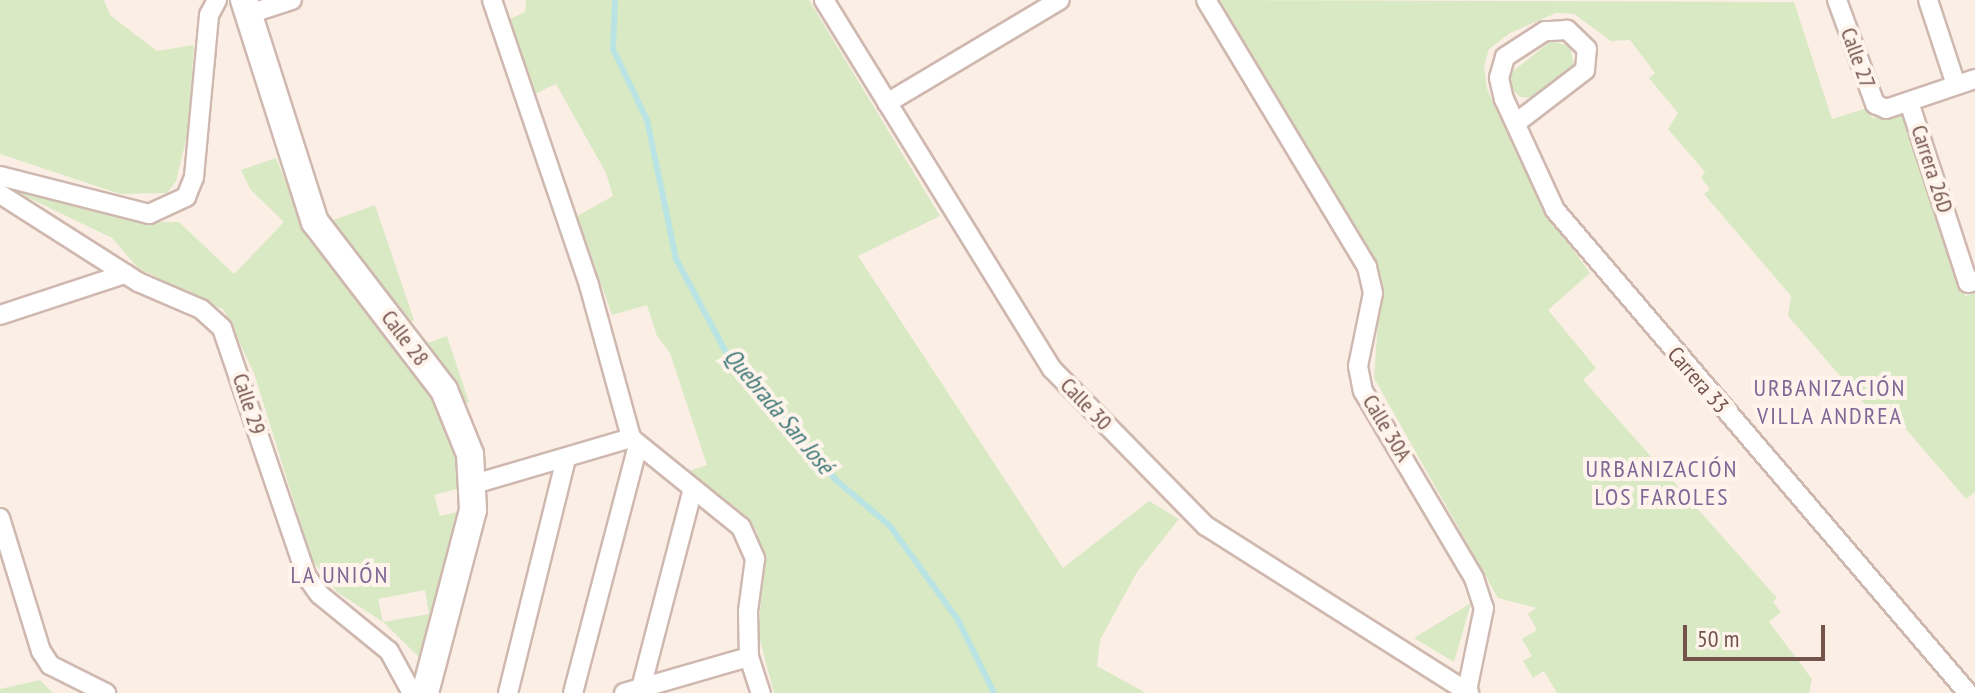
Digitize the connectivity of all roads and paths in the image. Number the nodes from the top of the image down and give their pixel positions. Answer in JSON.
{"nodes":[{"id":1,"x":217,"y":0,"type":"edge"},
{"id":2,"x":292,"y":0,"type":"edge"},
{"id":3,"x":492,"y":0,"type":"edge"},
{"id":4,"x":824,"y":0,"type":"edge"},
{"id":5,"x":1060,"y":0,"type":"edge"},
{"id":6,"x":1206,"y":0,"type":"edge"},
{"id":7,"x":1837,"y":0,"type":"edge"},
{"id":8,"x":1928,"y":0,"type":"edge"},
{"id":9,"x":246,"y":7,"type":"edge"},
{"id":10,"x":1975,"y":79,"type":"edge"},
{"id":11,"x":1956,"y":85,"type":"junction"},
{"id":12,"x":1909,"y":102,"type":"junction"},
{"id":13,"x":887,"y":103,"type":"junction"},
{"id":14,"x":1516,"y":123,"type":"junction"},
{"id":15,"x":0,"y":176,"type":"edge"},
{"id":16,"x":0,"y":194,"type":"edge"},
{"id":17,"x":125,"y":274,"type":"junction"},
{"id":18,"x":1972,"y":282,"type":"edge"},
{"id":19,"x":0,"y":315,"type":"edge"},
{"id":20,"x":634,"y":442,"type":"junction"},
{"id":21,"x":566,"y":458,"type":"junction"},
{"id":22,"x":474,"y":484,"type":"junction"},
{"id":23,"x":693,"y":489,"type":"junction"},
{"id":24,"x":0,"y":518,"type":"edge"},
{"id":25,"x":749,"y":657,"type":"junction"},
{"id":26,"x":402,"y":667,"type":"junction"},
{"id":27,"x":427,"y":682,"type":"edge"},
{"id":28,"x":682,"y":685,"type":"edge"},
{"id":29,"x":632,"y":691,"type":"edge"},
{"id":30,"x":1468,"y":692,"type":"edge"},
{"id":31,"x":106,"y":693,"type":"edge"},
{"id":32,"x":412,"y":693,"type":"edge"},
{"id":33,"x":508,"y":693,"type":"edge"},
{"id":34,"x":573,"y":693,"type":"edge"},
{"id":35,"x":761,"y":693,"type":"edge"},
{"id":36,"x":1968,"y":693,"type":"edge"}],
"edges":[{"from":1,"to":15,"type":"street"},
{"from":2,"to":9,"type":"street"},
{"from":3,"to":20,"type":"street"},
{"from":4,"to":13,"type":"street","name":"Calle 30"},
{"from":5,"to":13,"type":"street"},
{"from":6,"to":30,"type":"street","name":"Calle 30A"},
{"from":7,"to":12,"type":"street","name":"Calle 27"},
{"from":8,"to":11,"type":"street"},
{"from":9,"to":22,"type":"street","name":"Calle 28"},
{"from":10,"to":11,"type":"street"},
{"from":11,"to":12,"type":"street"},
{"from":12,"to":18,"type":"street","name":"Carrera 26D"},
{"from":13,"to":30,"type":"street","name":"Calle 30"},
{"from":14,"to":14,"type":"street","name":"Carrera 33"},
{"from":14,"to":36,"type":"street","name":"Carrera 33"},
{"from":16,"to":17,"type":"street","name":"Calle 29"},
{"from":17,"to":19,"type":"street"},
{"from":17,"to":26,"type":"street","name":"Calle 29"},
{"from":20,"to":21,"type":"street"},
{"from":20,"to":23,"type":"street"},
{"from":20,"to":34,"type":"street"},
{"from":21,"to":22,"type":"street"},
{"from":21,"to":33,"type":"street"},
{"from":22,"to":27,"type":"street","name":"Calle 28"},
{"from":23,"to":25,"type":"street"},
{"from":23,"to":29,"type":"street"},
{"from":24,"to":31,"type":"street"},
{"from":25,"to":28,"type":"street"},
{"from":25,"to":35,"type":"street"},
{"from":26,"to":27,"type":"street"},
{"from":26,"to":32,"type":"street"},
{"from":28,"to":29,"type":"street"}]}
